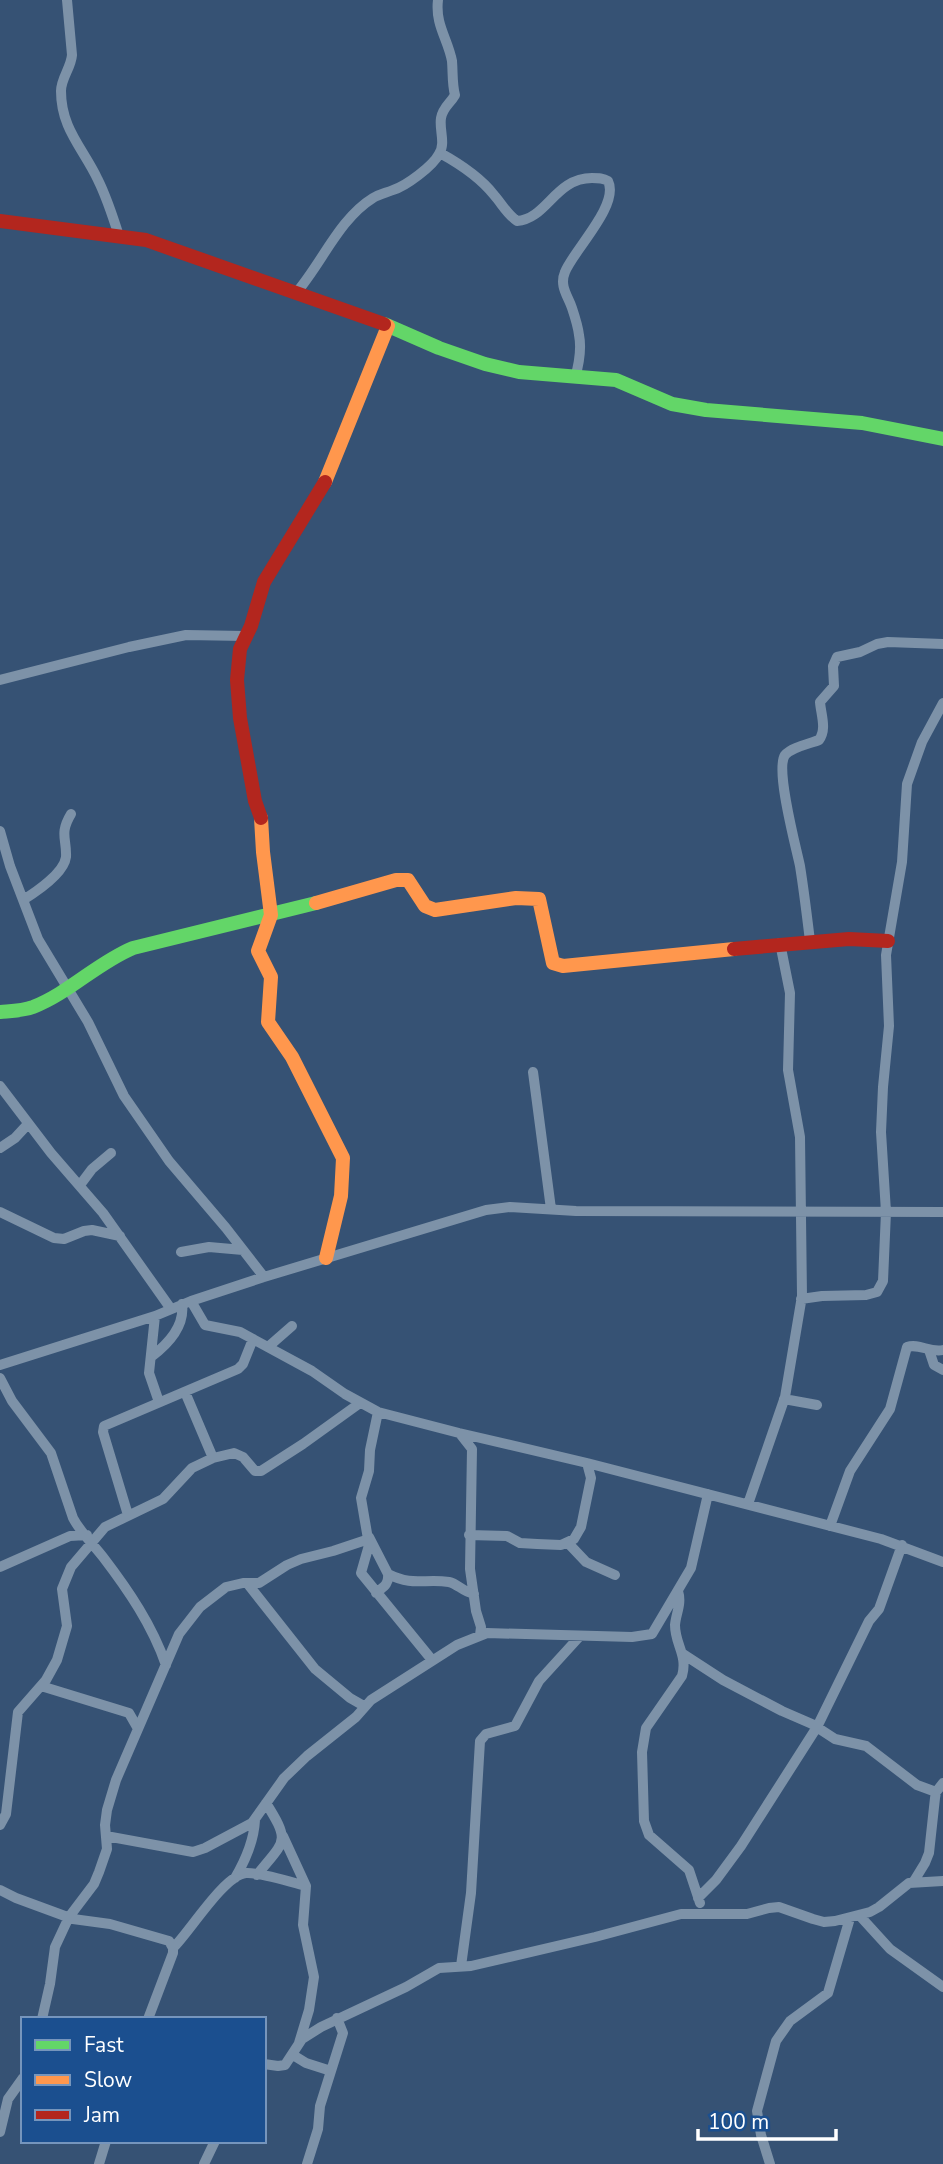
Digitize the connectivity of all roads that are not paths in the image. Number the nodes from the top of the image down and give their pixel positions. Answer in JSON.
{"nodes":[{"id":1,"x":67,"y":0,"type":"edge"},
{"id":2,"x":438,"y":0,"type":"edge"},
{"id":3,"x":440,"y":153,"type":"junction"},
{"id":4,"x":0,"y":221,"type":"edge"},
{"id":5,"x":119,"y":236,"type":"junction"},
{"id":6,"x":296,"y":293,"type":"junction"},
{"id":7,"x":387,"y":326,"type":"junction"},
{"id":8,"x":575,"y":378,"type":"junction"},
{"id":9,"x":943,"y":439,"type":"edge"},
{"id":10,"x":245,"y":636,"type":"junction"},
{"id":11,"x":943,"y":644,"type":"edge"},
{"id":12,"x":0,"y":680,"type":"edge"},
{"id":13,"x":943,"y":703,"type":"edge"},
{"id":14,"x":71,"y":814,"type":"dead end"},
{"id":15,"x":0,"y":831,"type":"edge"},
{"id":16,"x":23,"y":900,"type":"junction"},
{"id":17,"x":271,"y":915,"type":"junction"},
{"id":18,"x":810,"y":941,"type":"junction"},
{"id":19,"x":888,"y":941,"type":"junction"},
{"id":20,"x":780,"y":943,"type":"junction"},
{"id":21,"x":68,"y":988,"type":"junction"},
{"id":22,"x":0,"y":1012,"type":"edge"},
{"id":23,"x":533,"y":1072,"type":"dead end"},
{"id":24,"x":0,"y":1086,"type":"edge"},
{"id":25,"x":28,"y":1124,"type":"junction"},
{"id":26,"x":0,"y":1148,"type":"edge"},
{"id":27,"x":111,"y":1153,"type":"dead end"},
{"id":28,"x":80,"y":1185,"type":"junction"},
{"id":29,"x":551,"y":1209,"type":"junction"},
{"id":30,"x":800,"y":1211,"type":"junction"},
{"id":31,"x":0,"y":1212,"type":"edge"},
{"id":32,"x":886,"y":1212,"type":"junction"},
{"id":33,"x":943,"y":1212,"type":"edge"},
{"id":34,"x":120,"y":1236,"type":"junction"},
{"id":35,"x":243,"y":1250,"type":"junction"},
{"id":36,"x":181,"y":1252,"type":"dead end"},
{"id":37,"x":326,"y":1258,"type":"junction"},
{"id":38,"x":264,"y":1277,"type":"junction"},
{"id":39,"x":801,"y":1299,"type":"junction"},
{"id":40,"x":186,"y":1303,"type":"junction"},
{"id":41,"x":172,"y":1309,"type":"junction"},
{"id":42,"x":155,"y":1316,"type":"junction"},
{"id":43,"x":292,"y":1326,"type":"dead end"},
{"id":44,"x":253,"y":1339,"type":"junction"},
{"id":45,"x":268,"y":1348,"type":"junction"},
{"id":46,"x":929,"y":1350,"type":"junction"},
{"id":47,"x":943,"y":1350,"type":"edge"},
{"id":48,"x":150,"y":1357,"type":"junction"},
{"id":49,"x":0,"y":1365,"type":"edge"},
{"id":50,"x":943,"y":1370,"type":"edge"},
{"id":51,"x":0,"y":1378,"type":"edge"},
{"id":52,"x":185,"y":1392,"type":"junction"},
{"id":53,"x":784,"y":1399,"type":"junction"},
{"id":54,"x":159,"y":1402,"type":"junction"},
{"id":55,"x":360,"y":1403,"type":"junction"},
{"id":56,"x":817,"y":1405,"type":"dead end"},
{"id":57,"x":378,"y":1412,"type":"junction"},
{"id":58,"x":459,"y":1433,"type":"junction"},
{"id":59,"x":484,"y":1439,"type":"junction"},
{"id":60,"x":472,"y":1449,"type":"junction"},
{"id":61,"x":213,"y":1458,"type":"junction"},
{"id":62,"x":587,"y":1463,"type":"junction"},
{"id":63,"x":606,"y":1468,"type":"junction"},
{"id":64,"x":591,"y":1478,"type":"junction"},
{"id":65,"x":708,"y":1494,"type":"junction"},
{"id":66,"x":748,"y":1504,"type":"junction"},
{"id":67,"x":128,"y":1516,"type":"junction"},
{"id":68,"x":830,"y":1526,"type":"junction"},
{"id":69,"x":469,"y":1535,"type":"junction"},
{"id":70,"x":90,"y":1537,"type":"junction"},
{"id":71,"x":368,"y":1537,"type":"junction"},
{"id":72,"x":568,"y":1543,"type":"junction"},
{"id":73,"x":901,"y":1545,"type":"junction"},
{"id":74,"x":943,"y":1562,"type":"edge"},
{"id":75,"x":0,"y":1567,"type":"edge"},
{"id":76,"x":388,"y":1574,"type":"junction"},
{"id":77,"x":615,"y":1575,"type":"dead end"},
{"id":78,"x":247,"y":1583,"type":"junction"},
{"id":79,"x":678,"y":1591,"type":"junction"},
{"id":80,"x":376,"y":1593,"type":"junction"},
{"id":81,"x":474,"y":1594,"type":"junction"},
{"id":82,"x":480,"y":1635,"type":"junction"},
{"id":83,"x":580,"y":1636,"type":"junction"},
{"id":84,"x":683,"y":1654,"type":"junction"},
{"id":85,"x":432,"y":1660,"type":"junction"},
{"id":86,"x":166,"y":1665,"type":"junction"},
{"id":87,"x":41,"y":1686,"type":"junction"},
{"id":88,"x":364,"y":1706,"type":"junction"},
{"id":89,"x":137,"y":1727,"type":"junction"},
{"id":90,"x":817,"y":1727,"type":"junction"},
{"id":91,"x":943,"y":1783,"type":"edge"},
{"id":92,"x":936,"y":1792,"type":"junction"},
{"id":93,"x":266,"y":1803,"type":"junction"},
{"id":94,"x":255,"y":1820,"type":"junction"},
{"id":95,"x":0,"y":1825,"type":"edge"},
{"id":96,"x":106,"y":1836,"type":"junction"},
{"id":97,"x":283,"y":1836,"type":"junction"},
{"id":98,"x":257,"y":1875,"type":"junction"},
{"id":99,"x":234,"y":1879,"type":"junction"},
{"id":100,"x":914,"y":1881,"type":"junction"},
{"id":101,"x":943,"y":1881,"type":"edge"},
{"id":102,"x":306,"y":1886,"type":"junction"},
{"id":103,"x":0,"y":1890,"type":"edge"},
{"id":104,"x":698,"y":1898,"type":"junction"},
{"id":105,"x":703,"y":1913,"type":"junction"},
{"id":106,"x":855,"y":1916,"type":"junction"},
{"id":107,"x":69,"y":1917,"type":"junction"},
{"id":108,"x":173,"y":1948,"type":"junction"},
{"id":109,"x":461,"y":1966,"type":"junction"},
{"id":110,"x":943,"y":1987,"type":"edge"},
{"id":111,"x":42,"y":2017,"type":"edge"},
{"id":112,"x":149,"y":2017,"type":"edge"},
{"id":113,"x":337,"y":2018,"type":"junction"},
{"id":114,"x":295,"y":2051,"type":"junction"},
{"id":115,"x":266,"y":2064,"type":"edge"},
{"id":116,"x":331,"y":2071,"type":"junction"},
{"id":117,"x":21,"y":2081,"type":"edge"},
{"id":118,"x":0,"y":2088,"type":"edge"},
{"id":119,"x":11,"y":2094,"type":"junction"},
{"id":120,"x":0,"y":2132,"type":"edge"},
{"id":121,"x":105,"y":2143,"type":"edge"},
{"id":122,"x":214,"y":2143,"type":"edge"},
{"id":123,"x":99,"y":2164,"type":"edge"},
{"id":124,"x":204,"y":2164,"type":"edge"},
{"id":125,"x":307,"y":2164,"type":"edge"},
{"id":126,"x":770,"y":2164,"type":"edge"}],
"edges":[{"from":1,"to":5,"type":"street"},
{"from":2,"to":3,"type":"street"},
{"from":3,"to":6,"type":"street"},
{"from":3,"to":8,"type":"street"},
{"from":4,"to":5,"type":"street"},
{"from":5,"to":6,"type":"street"},
{"from":6,"to":7,"type":"street"},
{"from":7,"to":8,"type":"street"},
{"from":7,"to":10,"type":"street"},
{"from":8,"to":9,"type":"street"},
{"from":10,"to":12,"type":"street"},
{"from":10,"to":17,"type":"street"},
{"from":11,"to":18,"type":"street"},
{"from":13,"to":19,"type":"street"},
{"from":14,"to":16,"type":"street"},
{"from":15,"to":16,"type":"street"},
{"from":16,"to":21,"type":"street"},
{"from":17,"to":20,"type":"street"},
{"from":17,"to":21,"type":"street"},
{"from":17,"to":37,"type":"street"},
{"from":18,"to":19,"type":"street"},
{"from":18,"to":20,"type":"street"},
{"from":19,"to":32,"type":"street"},
{"from":20,"to":30,"type":"street"},
{"from":21,"to":22,"type":"street"},
{"from":21,"to":35,"type":"street"},
{"from":23,"to":29,"type":"street"},
{"from":24,"to":25,"type":"street"},
{"from":25,"to":26,"type":"street"},
{"from":25,"to":28,"type":"street"},
{"from":27,"to":28,"type":"street"},
{"from":28,"to":34,"type":"street"},
{"from":29,"to":30,"type":"street"},
{"from":29,"to":37,"type":"street"},
{"from":30,"to":32,"type":"street"},
{"from":30,"to":39,"type":"street"},
{"from":31,"to":34,"type":"street"},
{"from":32,"to":33,"type":"street"},
{"from":32,"to":39,"type":"street"},
{"from":34,"to":41,"type":"street"},
{"from":35,"to":36,"type":"street"},
{"from":35,"to":38,"type":"street"},
{"from":37,"to":38,"type":"street"},
{"from":38,"to":40,"type":"street"},
{"from":39,"to":53,"type":"street"},
{"from":40,"to":41,"type":"street"},
{"from":40,"to":44,"type":"street"},
{"from":40,"to":48,"type":"street"},
{"from":41,"to":42,"type":"street"},
{"from":42,"to":48,"type":"street"},
{"from":42,"to":49,"type":"street"},
{"from":43,"to":45,"type":"street"},
{"from":44,"to":45,"type":"street"},
{"from":44,"to":52,"type":"street"},
{"from":45,"to":55,"type":"street"},
{"from":46,"to":47,"type":"street"},
{"from":46,"to":50,"type":"street"},
{"from":46,"to":68,"type":"street"},
{"from":48,"to":54,"type":"street"},
{"from":51,"to":70,"type":"street"},
{"from":52,"to":54,"type":"street"},
{"from":52,"to":61,"type":"street"},
{"from":53,"to":56,"type":"street"},
{"from":53,"to":66,"type":"street"},
{"from":54,"to":67,"type":"street"},
{"from":55,"to":57,"type":"street"},
{"from":55,"to":61,"type":"street"},
{"from":57,"to":58,"type":"street"},
{"from":57,"to":71,"type":"street"},
{"from":58,"to":59,"type":"street"},
{"from":58,"to":60,"type":"street"},
{"from":59,"to":60,"type":"street"},
{"from":59,"to":62,"type":"street"},
{"from":60,"to":69,"type":"street"},
{"from":61,"to":67,"type":"street"},
{"from":62,"to":63,"type":"street"},
{"from":62,"to":64,"type":"street"},
{"from":63,"to":64,"type":"street"},
{"from":63,"to":65,"type":"street"},
{"from":64,"to":72,"type":"street"},
{"from":65,"to":66,"type":"street"},
{"from":65,"to":79,"type":"street"},
{"from":66,"to":68,"type":"street"},
{"from":67,"to":70,"type":"street"},
{"from":68,"to":73,"type":"street"},
{"from":69,"to":72,"type":"street"},
{"from":69,"to":81,"type":"street"},
{"from":70,"to":75,"type":"street"},
{"from":70,"to":86,"type":"street"},
{"from":70,"to":87,"type":"street"},
{"from":71,"to":76,"type":"street"},
{"from":71,"to":78,"type":"street"},
{"from":71,"to":80,"type":"street"},
{"from":72,"to":77,"type":"street"},
{"from":73,"to":74,"type":"street"},
{"from":73,"to":90,"type":"street"},
{"from":76,"to":80,"type":"street"},
{"from":76,"to":81,"type":"street"},
{"from":78,"to":86,"type":"street"},
{"from":78,"to":88,"type":"street"},
{"from":79,"to":83,"type":"street"},
{"from":79,"to":84,"type":"street"},
{"from":80,"to":85,"type":"street"},
{"from":81,"to":82,"type":"street"},
{"from":82,"to":83,"type":"street"},
{"from":82,"to":85,"type":"street"},
{"from":83,"to":109,"type":"street"},
{"from":84,"to":90,"type":"street"},
{"from":84,"to":104,"type":"street"},
{"from":85,"to":88,"type":"street"},
{"from":86,"to":89,"type":"street"},
{"from":87,"to":89,"type":"street"},
{"from":87,"to":95,"type":"street"},
{"from":88,"to":93,"type":"street"},
{"from":89,"to":96,"type":"street"},
{"from":90,"to":92,"type":"street"},
{"from":90,"to":104,"type":"street"},
{"from":91,"to":92,"type":"street"},
{"from":92,"to":100,"type":"street"},
{"from":93,"to":94,"type":"street"},
{"from":93,"to":97,"type":"street"},
{"from":94,"to":96,"type":"street"},
{"from":94,"to":99,"type":"street"},
{"from":96,"to":107,"type":"street"},
{"from":97,"to":98,"type":"street"},
{"from":97,"to":102,"type":"street"},
{"from":98,"to":99,"type":"street"},
{"from":98,"to":102,"type":"street"},
{"from":99,"to":108,"type":"street"},
{"from":100,"to":101,"type":"street"},
{"from":100,"to":106,"type":"street"},
{"from":102,"to":114,"type":"street"},
{"from":103,"to":107,"type":"street"},
{"from":104,"to":105,"type":"street"},
{"from":105,"to":106,"type":"street"},
{"from":105,"to":109,"type":"street"},
{"from":106,"to":110,"type":"street"},
{"from":106,"to":126,"type":"street"},
{"from":107,"to":108,"type":"street"},
{"from":107,"to":111,"type":"street"},
{"from":108,"to":112,"type":"street"},
{"from":109,"to":113,"type":"street"},
{"from":113,"to":114,"type":"street"},
{"from":113,"to":116,"type":"street"},
{"from":114,"to":115,"type":"street"},
{"from":114,"to":116,"type":"street"},
{"from":116,"to":125,"type":"street"},
{"from":117,"to":119,"type":"street"},
{"from":118,"to":119,"type":"street"},
{"from":119,"to":120,"type":"street"},
{"from":121,"to":123,"type":"street"},
{"from":122,"to":124,"type":"street"}]}
